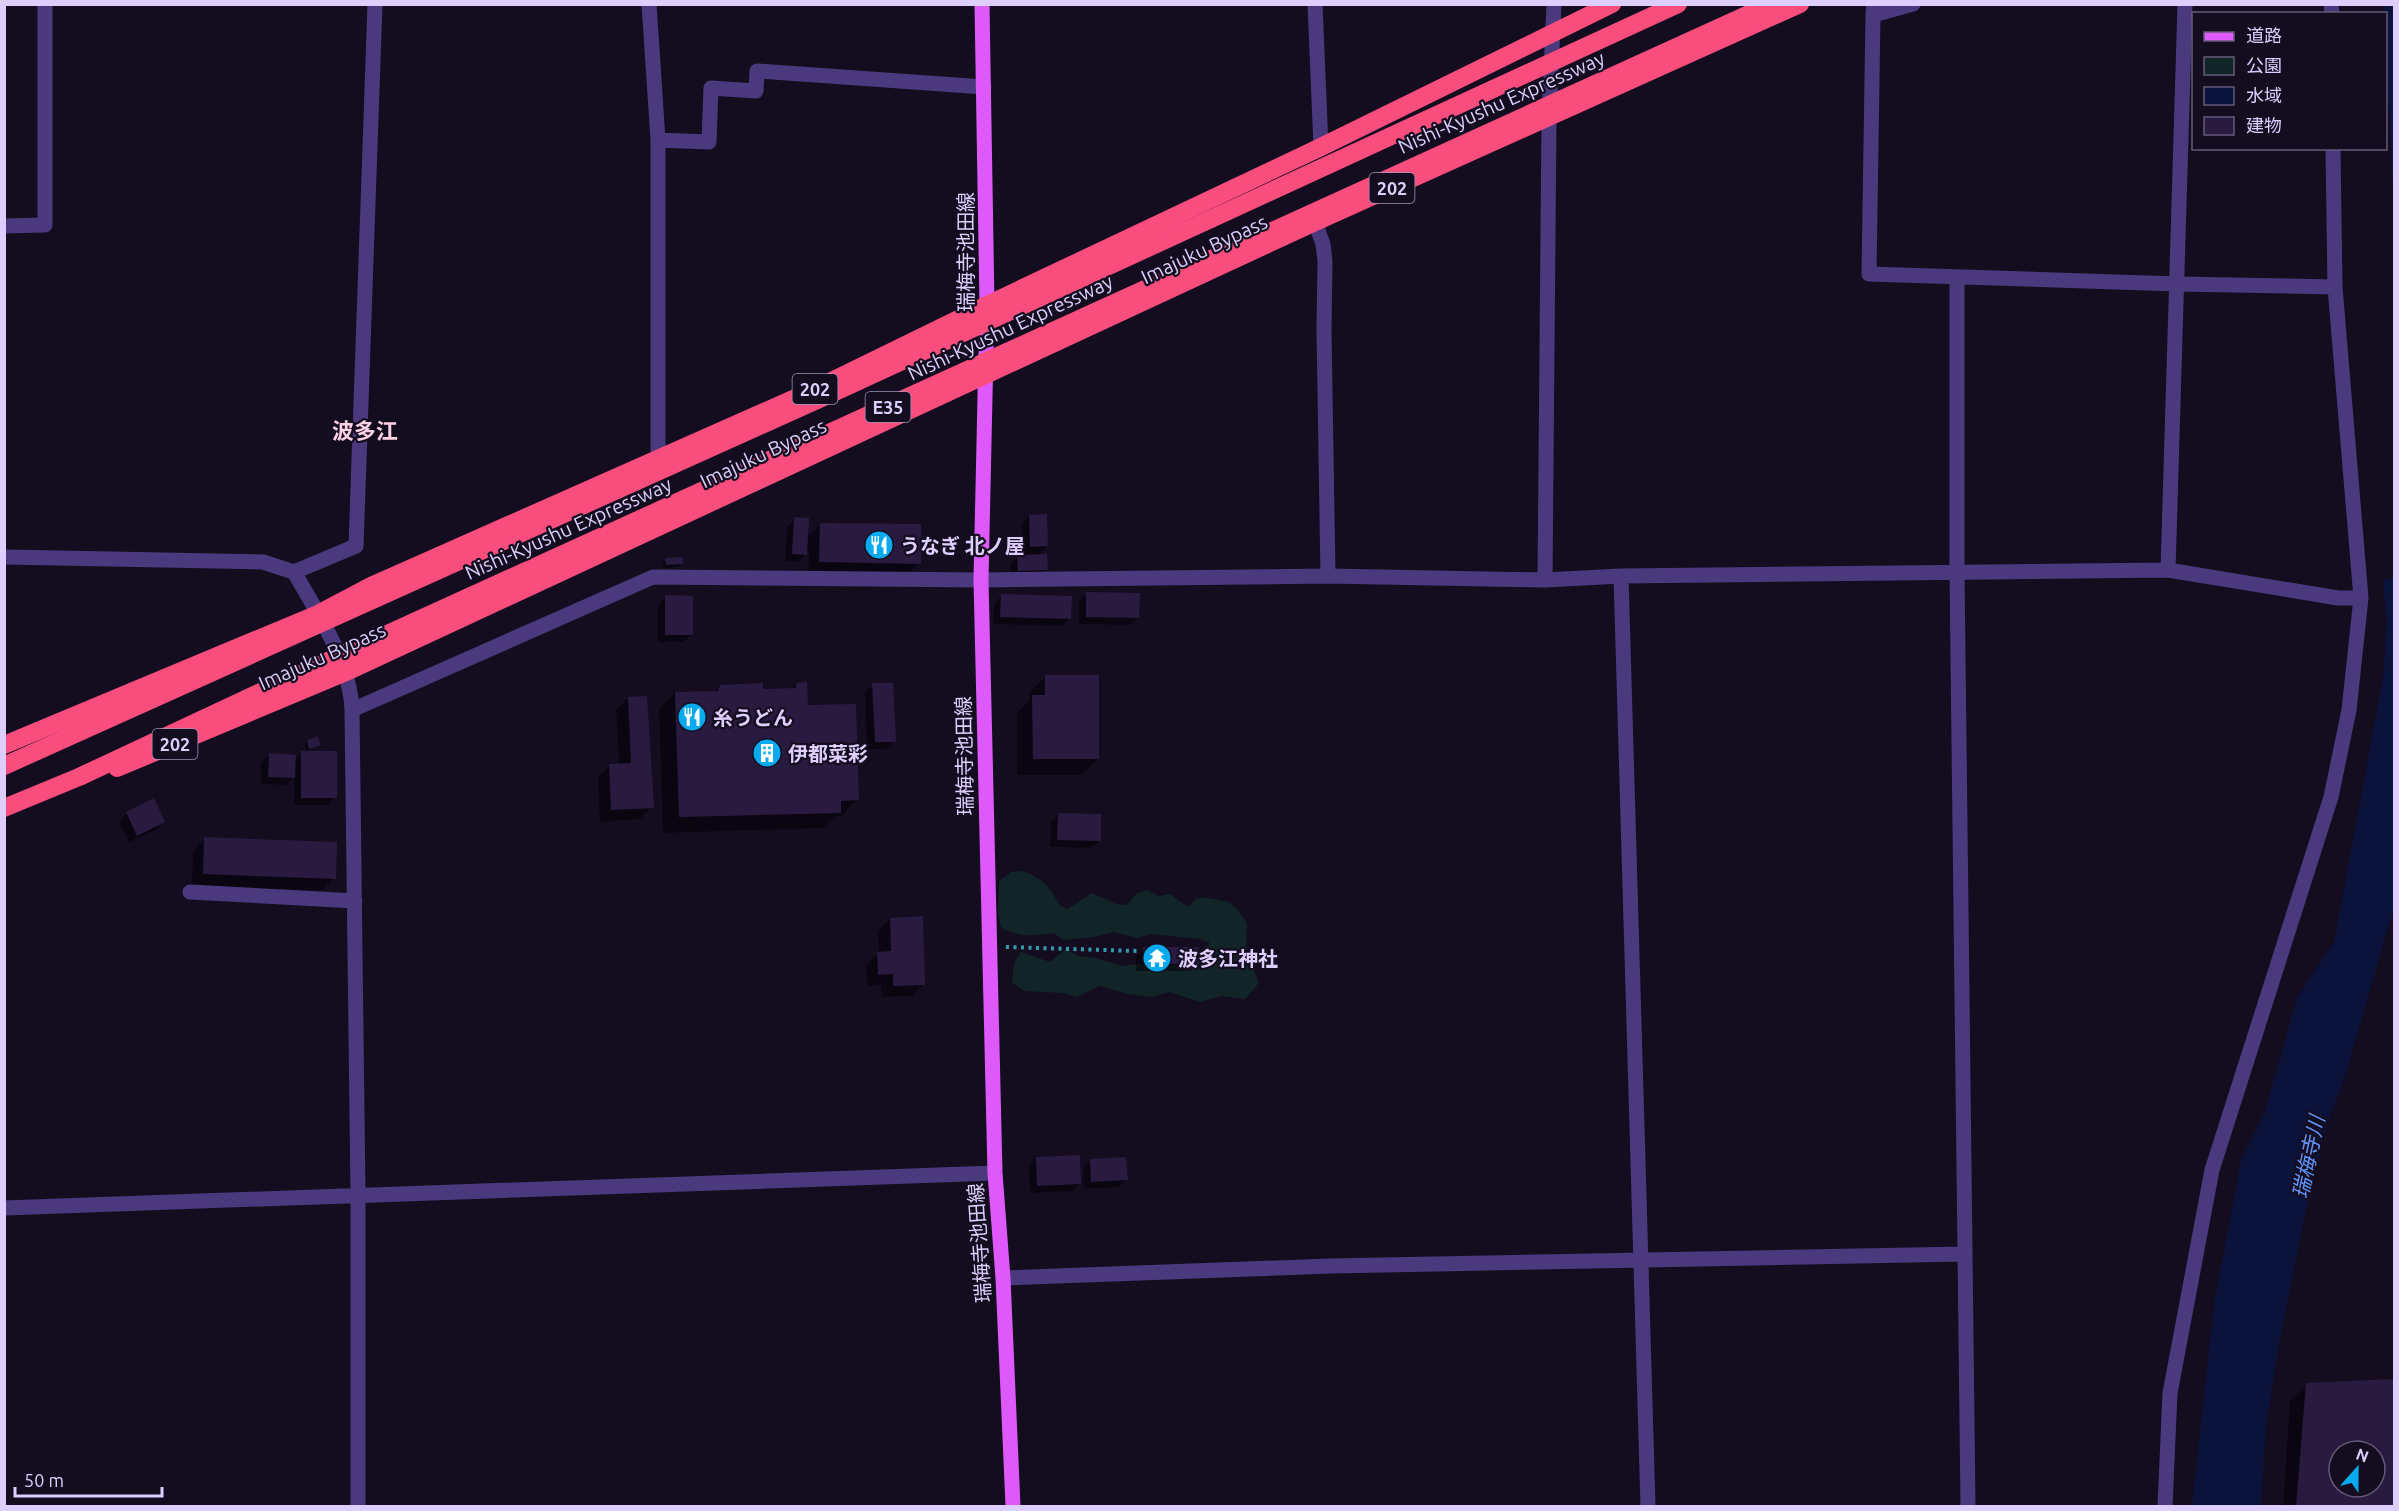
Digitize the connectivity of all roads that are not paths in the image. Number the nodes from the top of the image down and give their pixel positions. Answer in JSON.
{"nodes":[{"id":1,"x":45,"y":4,"type":"edge"},
{"id":2,"x":375,"y":4,"type":"edge"},
{"id":3,"x":649,"y":4,"type":"edge"},
{"id":4,"x":982,"y":4,"type":"edge"},
{"id":5,"x":1315,"y":4,"type":"edge"},
{"id":6,"x":1554,"y":4,"type":"edge"},
{"id":7,"x":1612,"y":4,"type":"edge"},
{"id":8,"x":1678,"y":4,"type":"edge"},
{"id":9,"x":1771,"y":4,"type":"edge"},
{"id":10,"x":1800,"y":4,"type":"edge"},
{"id":11,"x":1912,"y":4,"type":"edge"},
{"id":12,"x":2185,"y":4,"type":"edge"},
{"id":13,"x":1873,"y":10,"type":"edge"},
{"id":14,"x":1552,"y":34,"type":"junction"},
{"id":15,"x":984,"y":87,"type":"junction"},
{"id":16,"x":1550,"y":117,"type":"junction"},
{"id":17,"x":658,"y":141,"type":"junction"},
{"id":18,"x":1321,"y":147,"type":"junction"},
{"id":19,"x":2333,"y":150,"type":"edge"},
{"id":20,"x":1315,"y":222,"type":"junction"},
{"id":21,"x":4,"y":226,"type":"edge"},
{"id":22,"x":1957,"y":277,"type":"junction"},
{"id":23,"x":2178,"y":284,"type":"junction"},
{"id":24,"x":2335,"y":287,"type":"junction"},
{"id":25,"x":987,"y":305,"type":"junction"},
{"id":26,"x":986,"y":376,"type":"junction"},
{"id":27,"x":658,"y":459,"type":"junction"},
{"id":28,"x":4,"y":557,"type":"edge"},
{"id":29,"x":2168,"y":570,"type":"junction"},
{"id":30,"x":1957,"y":571,"type":"junction"},
{"id":31,"x":294,"y":572,"type":"junction"},
{"id":32,"x":1328,"y":576,"type":"junction"},
{"id":33,"x":1621,"y":576,"type":"junction"},
{"id":34,"x":981,"y":580,"type":"junction"},
{"id":35,"x":1545,"y":580,"type":"junction"},
{"id":36,"x":2361,"y":598,"type":"junction"},
{"id":37,"x":318,"y":614,"type":"junction"},
{"id":38,"x":346,"y":672,"type":"junction"},
{"id":39,"x":352,"y":710,"type":"junction"},
{"id":40,"x":4,"y":745,"type":"edge"},
{"id":41,"x":4,"y":766,"type":"edge"},
{"id":42,"x":4,"y":808,"type":"edge"},
{"id":43,"x":4,"y":816,"type":"edge"},
{"id":44,"x":190,"y":892,"type":"dead end"},
{"id":45,"x":355,"y":901,"type":"junction"},
{"id":46,"x":995,"y":1173,"type":"junction"},
{"id":47,"x":358,"y":1194,"type":"junction"},
{"id":48,"x":4,"y":1208,"type":"edge"},
{"id":49,"x":1964,"y":1254,"type":"junction"},
{"id":50,"x":1642,"y":1259,"type":"junction"},
{"id":51,"x":1003,"y":1278,"type":"junction"},
{"id":52,"x":358,"y":1506,"type":"edge"},
{"id":53,"x":1013,"y":1506,"type":"edge"},
{"id":54,"x":1648,"y":1506,"type":"edge"},
{"id":55,"x":1968,"y":1506,"type":"edge"},
{"id":56,"x":2165,"y":1506,"type":"edge"}],
"edges":[{"from":1,"to":21,"type":"street"},
{"from":2,"to":31,"type":"street"},
{"from":3,"to":17,"type":"street"},
{"from":4,"to":15,"type":"main road","name":"瑞梅寺池田線"},
{"from":5,"to":18,"type":"street"},
{"from":6,"to":14,"type":"street"},
{"from":7,"to":14,"type":"highway","name":"Imajuku Bypass","number":"202"},
{"from":8,"to":41,"type":"highway","name":"Nishi-Kyushu Expressway","number":"E35","bridge":true},
{"from":9,"to":42,"type":"highway","name":"Nishi-Kyushu Expressway","number":"E35","bridge":true},
{"from":10,"to":16,"type":"highway","name":"Imajuku Bypass","number":"202"},
{"from":11,"to":13,"type":"street"},
{"from":12,"to":23,"type":"street"},
{"from":13,"to":22,"type":"street"},
{"from":14,"to":16,"type":"street"},
{"from":14,"to":18,"type":"highway","name":"Imajuku Bypass","number":"202"},
{"from":15,"to":17,"type":"street"},
{"from":15,"to":25,"type":"main road","name":"瑞梅寺池田線"},
{"from":16,"to":20,"type":"highway","name":"Imajuku Bypass","number":"202"},
{"from":16,"to":35,"type":"street"},
{"from":17,"to":27,"type":"street"},
{"from":18,"to":25,"type":"highway","name":"Imajuku Bypass","number":"202"},
{"from":19,"to":24,"type":"street"},
{"from":20,"to":26,"type":"highway","name":"Imajuku Bypass","number":"202"},
{"from":20,"to":32,"type":"street"},
{"from":22,"to":23,"type":"street"},
{"from":22,"to":30,"type":"street"},
{"from":23,"to":24,"type":"street"},
{"from":23,"to":29,"type":"street"},
{"from":24,"to":36,"type":"street"},
{"from":25,"to":26,"type":"main road","name":"瑞梅寺池田線"},
{"from":25,"to":27,"type":"highway","name":"Imajuku Bypass","number":"202"},
{"from":26,"to":34,"type":"main road","name":"瑞梅寺池田線"},
{"from":26,"to":38,"type":"highway","name":"Imajuku Bypass","number":"202"},
{"from":27,"to":37,"type":"highway","name":"Imajuku Bypass","number":"202"},
{"from":28,"to":31,"type":"street"},
{"from":29,"to":30,"type":"street"},
{"from":29,"to":36,"type":"street"},
{"from":30,"to":33,"type":"street"},
{"from":30,"to":49,"type":"street"},
{"from":31,"to":37,"type":"street"},
{"from":32,"to":34,"type":"street"},
{"from":32,"to":35,"type":"street"},
{"from":33,"to":35,"type":"street"},
{"from":33,"to":50,"type":"street"},
{"from":34,"to":39,"type":"street"},
{"from":34,"to":46,"type":"main road","name":"瑞梅寺池田線"},
{"from":36,"to":56,"type":"street"},
{"from":37,"to":38,"type":"street"},
{"from":37,"to":40,"type":"highway","name":"Imajuku Bypass","number":"202"},
{"from":38,"to":39,"type":"street"},
{"from":38,"to":43,"type":"highway","name":"Imajuku Bypass","number":"202"},
{"from":39,"to":45,"type":"street"},
{"from":44,"to":45,"type":"street"},
{"from":45,"to":47,"type":"street"},
{"from":46,"to":47,"type":"street"},
{"from":46,"to":51,"type":"main road","name":"瑞梅寺池田線"},
{"from":47,"to":48,"type":"street"},
{"from":47,"to":52,"type":"street"},
{"from":49,"to":50,"type":"street"},
{"from":49,"to":55,"type":"street"},
{"from":50,"to":51,"type":"street"},
{"from":50,"to":54,"type":"street"},
{"from":51,"to":53,"type":"main road","name":"瑞梅寺池田線"}]}
